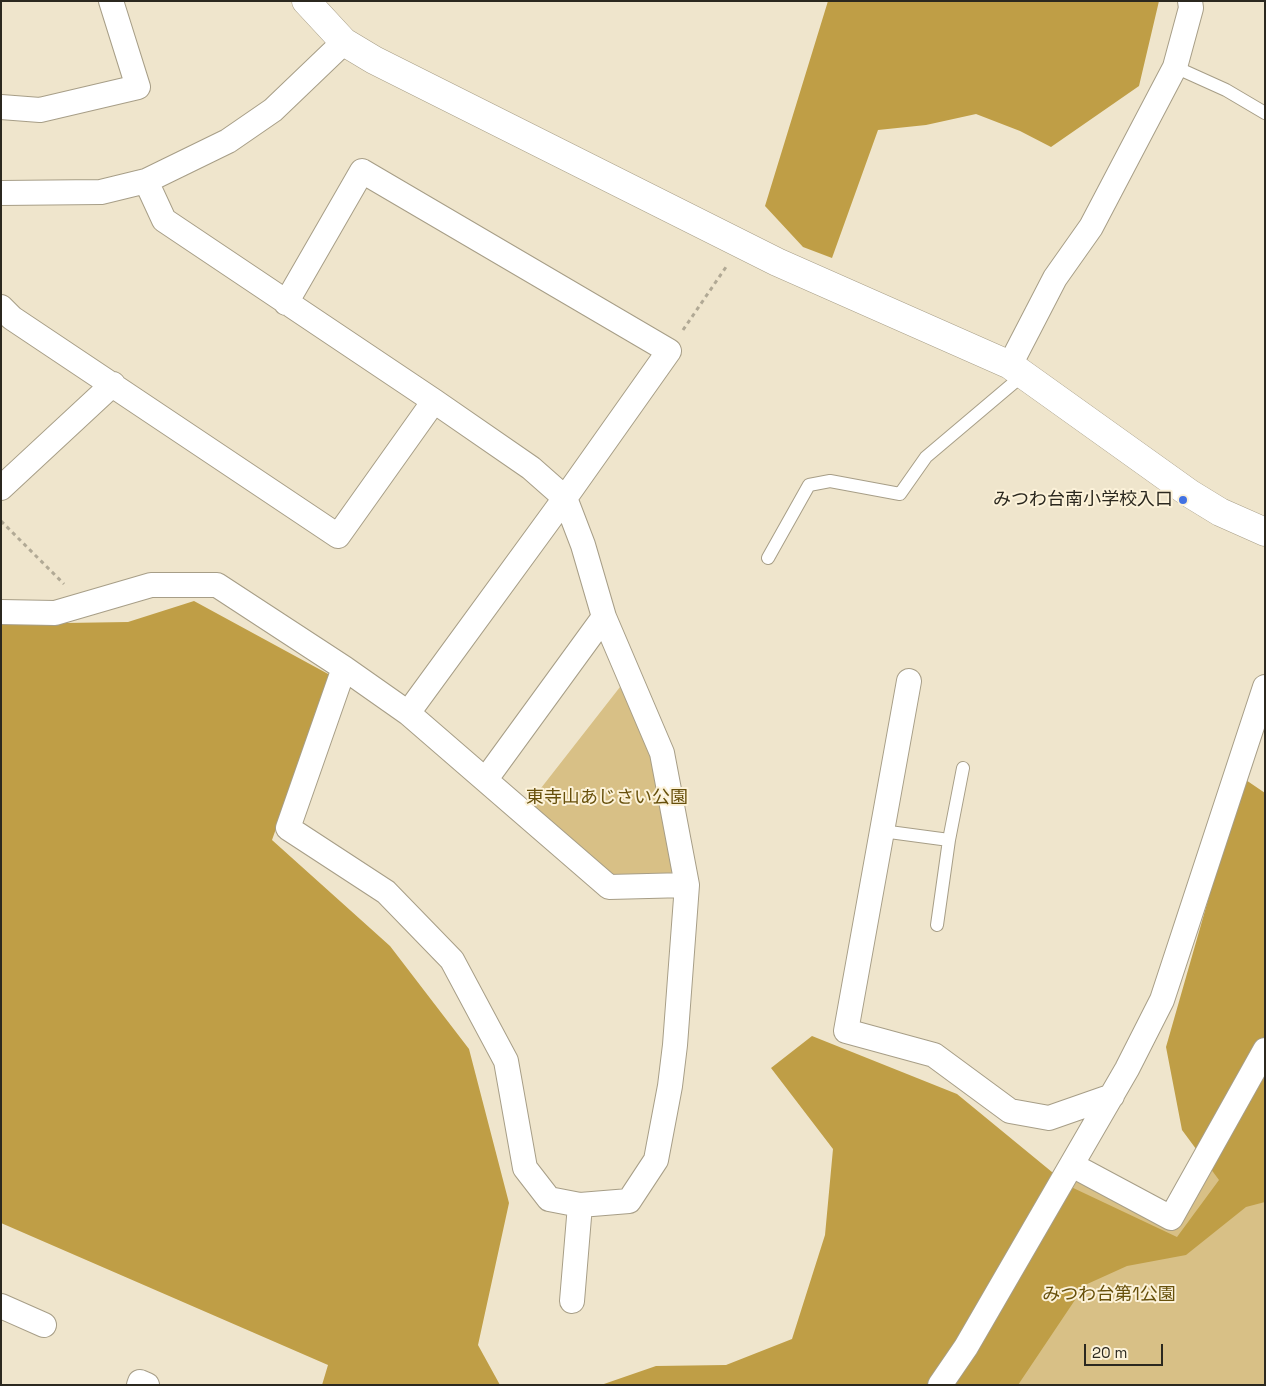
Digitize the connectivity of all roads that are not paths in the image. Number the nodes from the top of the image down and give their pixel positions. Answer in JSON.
{"nodes":[{"id":1,"x":111,"y":1,"type":"edge"},
{"id":2,"x":306,"y":1,"type":"edge"},
{"id":3,"x":1194,"y":4,"type":"edge"},
{"id":4,"x":344,"y":42,"type":"junction"},
{"id":5,"x":1175,"y":67,"type":"junction"},
{"id":6,"x":1,"y":108,"type":"edge"},
{"id":7,"x":1265,"y":113,"type":"edge"},
{"id":8,"x":146,"y":181,"type":"junction"},
{"id":9,"x":1,"y":193,"type":"edge"},
{"id":10,"x":286,"y":303,"type":"junction"},
{"id":11,"x":1,"y":307,"type":"edge"},
{"id":12,"x":1017,"y":370,"type":"junction"},
{"id":13,"x":113,"y":384,"type":"junction"},
{"id":14,"x":434,"y":401,"type":"junction"},
{"id":15,"x":1,"y":488,"type":"edge"},
{"id":16,"x":565,"y":498,"type":"junction"},
{"id":17,"x":1265,"y":532,"type":"edge"},
{"id":18,"x":768,"y":558,"type":"dead end"},
{"id":19,"x":1,"y":612,"type":"edge"},
{"id":20,"x":604,"y":617,"type":"junction"},
{"id":21,"x":344,"y":668,"type":"junction"},
{"id":22,"x":908,"y":681,"type":"dead end"},
{"id":23,"x":1265,"y":688,"type":"edge"},
{"id":24,"x":408,"y":713,"type":"junction"},
{"id":25,"x":963,"y":768,"type":"dead end"},
{"id":26,"x":486,"y":779,"type":"junction"},
{"id":27,"x":882,"y":831,"type":"junction"},
{"id":28,"x":949,"y":840,"type":"junction"},
{"id":29,"x":686,"y":885,"type":"junction"},
{"id":30,"x":937,"y":925,"type":"dead end"},
{"id":31,"x":1265,"y":1050,"type":"edge"},
{"id":32,"x":1112,"y":1096,"type":"junction"},
{"id":33,"x":1072,"y":1165,"type":"junction"},
{"id":34,"x":580,"y":1205,"type":"junction"},
{"id":35,"x":572,"y":1300,"type":"dead end"},
{"id":36,"x":1,"y":1306,"type":"edge"},
{"id":37,"x":44,"y":1324,"type":"dead end"},
{"id":38,"x":139,"y":1385,"type":"edge"},
{"id":39,"x":147,"y":1385,"type":"edge"},
{"id":40,"x":940,"y":1385,"type":"edge"}],
"edges":[{"from":1,"to":6,"type":"street"},
{"from":2,"to":4,"type":"street"},
{"from":3,"to":5,"type":"street"},
{"from":4,"to":8,"type":"street"},
{"from":4,"to":12,"type":"street"},
{"from":5,"to":7,"type":"lane"},
{"from":5,"to":12,"type":"street"},
{"from":8,"to":9,"type":"street"},
{"from":8,"to":10,"type":"street"},
{"from":10,"to":14,"type":"street"},
{"from":10,"to":16,"type":"street"},
{"from":11,"to":13,"type":"street"},
{"from":12,"to":17,"type":"street"},
{"from":12,"to":18,"type":"lane"},
{"from":13,"to":14,"type":"street"},
{"from":13,"to":15,"type":"street"},
{"from":14,"to":16,"type":"street"},
{"from":16,"to":20,"type":"street"},
{"from":16,"to":24,"type":"street"},
{"from":19,"to":21,"type":"street"},
{"from":20,"to":26,"type":"street"},
{"from":20,"to":29,"type":"street"},
{"from":21,"to":24,"type":"street"},
{"from":21,"to":34,"type":"street"},
{"from":22,"to":27,"type":"street"},
{"from":23,"to":32,"type":"street"},
{"from":24,"to":26,"type":"street"},
{"from":25,"to":28,"type":"lane"},
{"from":26,"to":29,"type":"street"},
{"from":27,"to":28,"type":"lane"},
{"from":27,"to":32,"type":"street"},
{"from":28,"to":30,"type":"lane"},
{"from":29,"to":34,"type":"street"},
{"from":31,"to":33,"type":"street"},
{"from":32,"to":33,"type":"street"},
{"from":33,"to":40,"type":"street"},
{"from":34,"to":35,"type":"street"},
{"from":36,"to":37,"type":"street"},
{"from":38,"to":39,"type":"street"}]}
